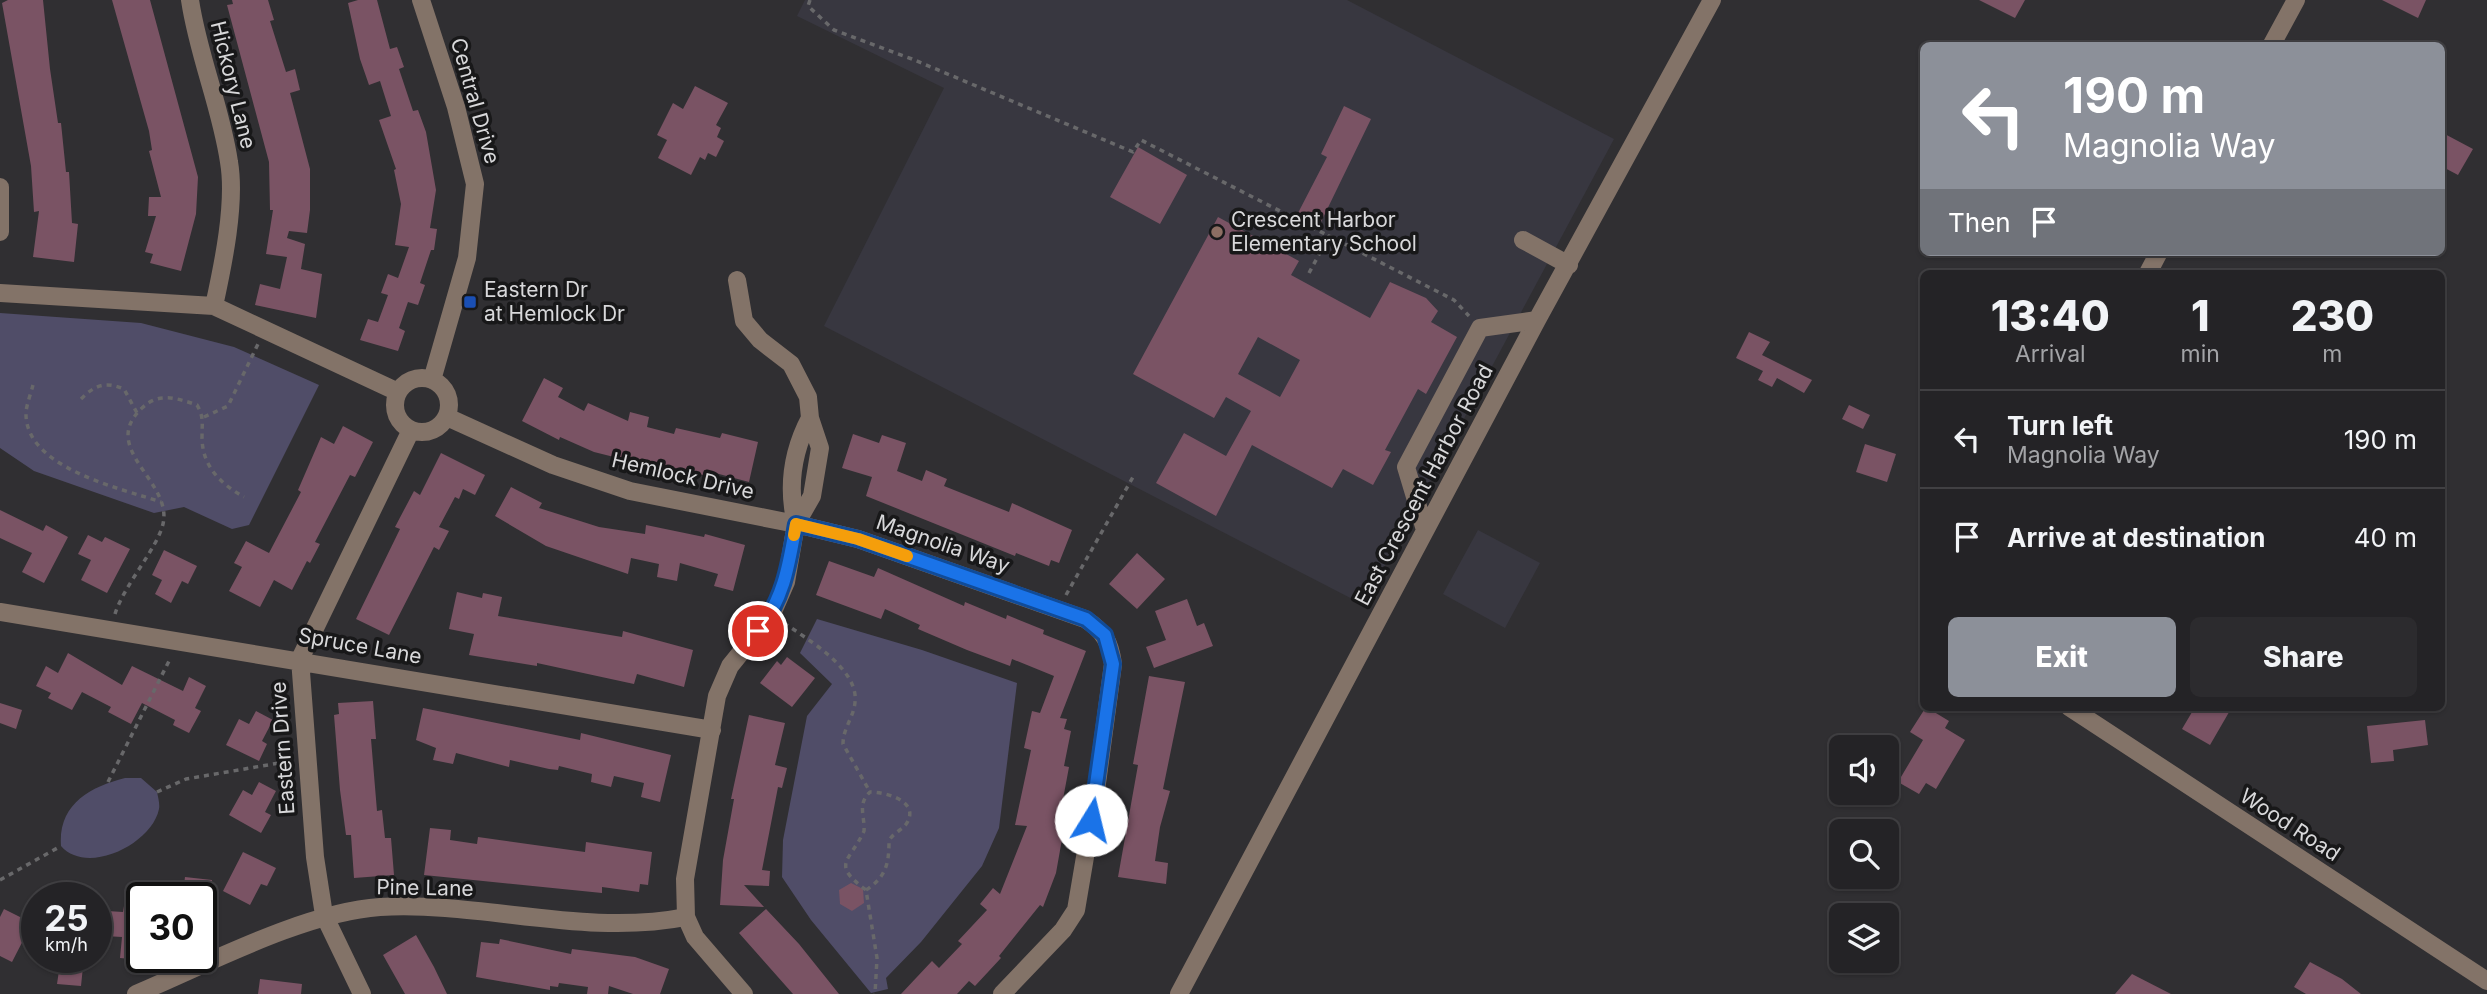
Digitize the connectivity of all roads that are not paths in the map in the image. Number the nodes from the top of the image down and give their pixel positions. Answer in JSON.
{"nodes":[{"id":1,"x":190,"y":0,"type":"edge"},
{"id":2,"x":421,"y":0,"type":"edge"},
{"id":3,"x":1712,"y":0,"type":"edge"},
{"id":4,"x":2295,"y":0,"type":"edge"},
{"id":5,"x":2273,"y":42,"type":"edge"},
{"id":6,"x":0,"y":187,"type":"edge"},
{"id":7,"x":0,"y":232,"type":"edge"},
{"id":8,"x":1523,"y":240,"type":"dead end"},
{"id":9,"x":1569,"y":265,"type":"junction"},
{"id":10,"x":737,"y":279,"type":"dead end"},
{"id":11,"x":0,"y":293,"type":"edge"},
{"id":12,"x":214,"y":306,"type":"junction"},
{"id":13,"x":1537,"y":320,"type":"junction"},
{"id":14,"x":432,"y":380,"type":"junction"},
{"id":15,"x":398,"y":392,"type":"junction"},
{"id":16,"x":447,"y":417,"type":"junction"},
{"id":17,"x":411,"y":430,"type":"junction"},
{"id":18,"x":796,"y":524,"type":"junction"},
{"id":19,"x":1426,"y":530,"type":"junction"},
{"id":20,"x":0,"y":612,"type":"edge"},
{"id":21,"x":300,"y":659,"type":"junction"},
{"id":22,"x":2075,"y":711,"type":"edge"},
{"id":23,"x":712,"y":730,"type":"junction"},
{"id":24,"x":324,"y":915,"type":"junction"},
{"id":25,"x":686,"y":917,"type":"junction"},
{"id":26,"x":2487,"y":981,"type":"edge"},
{"id":27,"x":136,"y":994,"type":"edge"},
{"id":28,"x":362,"y":994,"type":"edge"},
{"id":29,"x":744,"y":994,"type":"edge"},
{"id":30,"x":1002,"y":994,"type":"edge"},
{"id":31,"x":1179,"y":994,"type":"edge"}],
"edges":[{"from":1,"to":12,"type":"street","name":"Hickory Lane"},
{"from":2,"to":14,"type":"street","name":"Central Drive"},
{"from":3,"to":9,"type":"street","name":"East Crescent Harbor Road"},
{"from":4,"to":5,"type":"street"},
{"from":6,"to":7,"type":"street"},
{"from":8,"to":9,"type":"street"},
{"from":9,"to":13,"type":"street","name":"East Crescent Harbor Road"},
{"from":10,"to":18,"type":"street"},
{"from":11,"to":12,"type":"street"},
{"from":12,"to":15,"type":"street"},
{"from":13,"to":19,"type":"street","name":"East Crescent Harbor Road"},
{"from":13,"to":19,"type":"street"},
{"from":14,"to":15,"type":"street"},
{"from":14,"to":16,"type":"street"},
{"from":15,"to":17,"type":"street"},
{"from":16,"to":17,"type":"street"},
{"from":16,"to":18,"type":"street","name":"Hemlock Drive"},
{"from":17,"to":21,"type":"street","name":"Eastern Drive"},
{"from":18,"to":23,"type":"street"},
{"from":18,"to":30,"type":"street","name":"Magnolia Way"},
{"from":19,"to":31,"type":"street","name":"East Crescent Harbor Road"},
{"from":20,"to":21,"type":"street","name":"Spruce Lane"},
{"from":21,"to":23,"type":"street","name":"Spruce Lane"},
{"from":21,"to":24,"type":"street","name":"Eastern Drive"},
{"from":22,"to":26,"type":"street","name":"Wood Road"},
{"from":23,"to":25,"type":"street"},
{"from":24,"to":25,"type":"street","name":"Pine Lane"},
{"from":24,"to":27,"type":"street","name":"Pine Lane"},
{"from":24,"to":28,"type":"street","name":"Eastern Drive"},
{"from":25,"to":29,"type":"street"}]}
